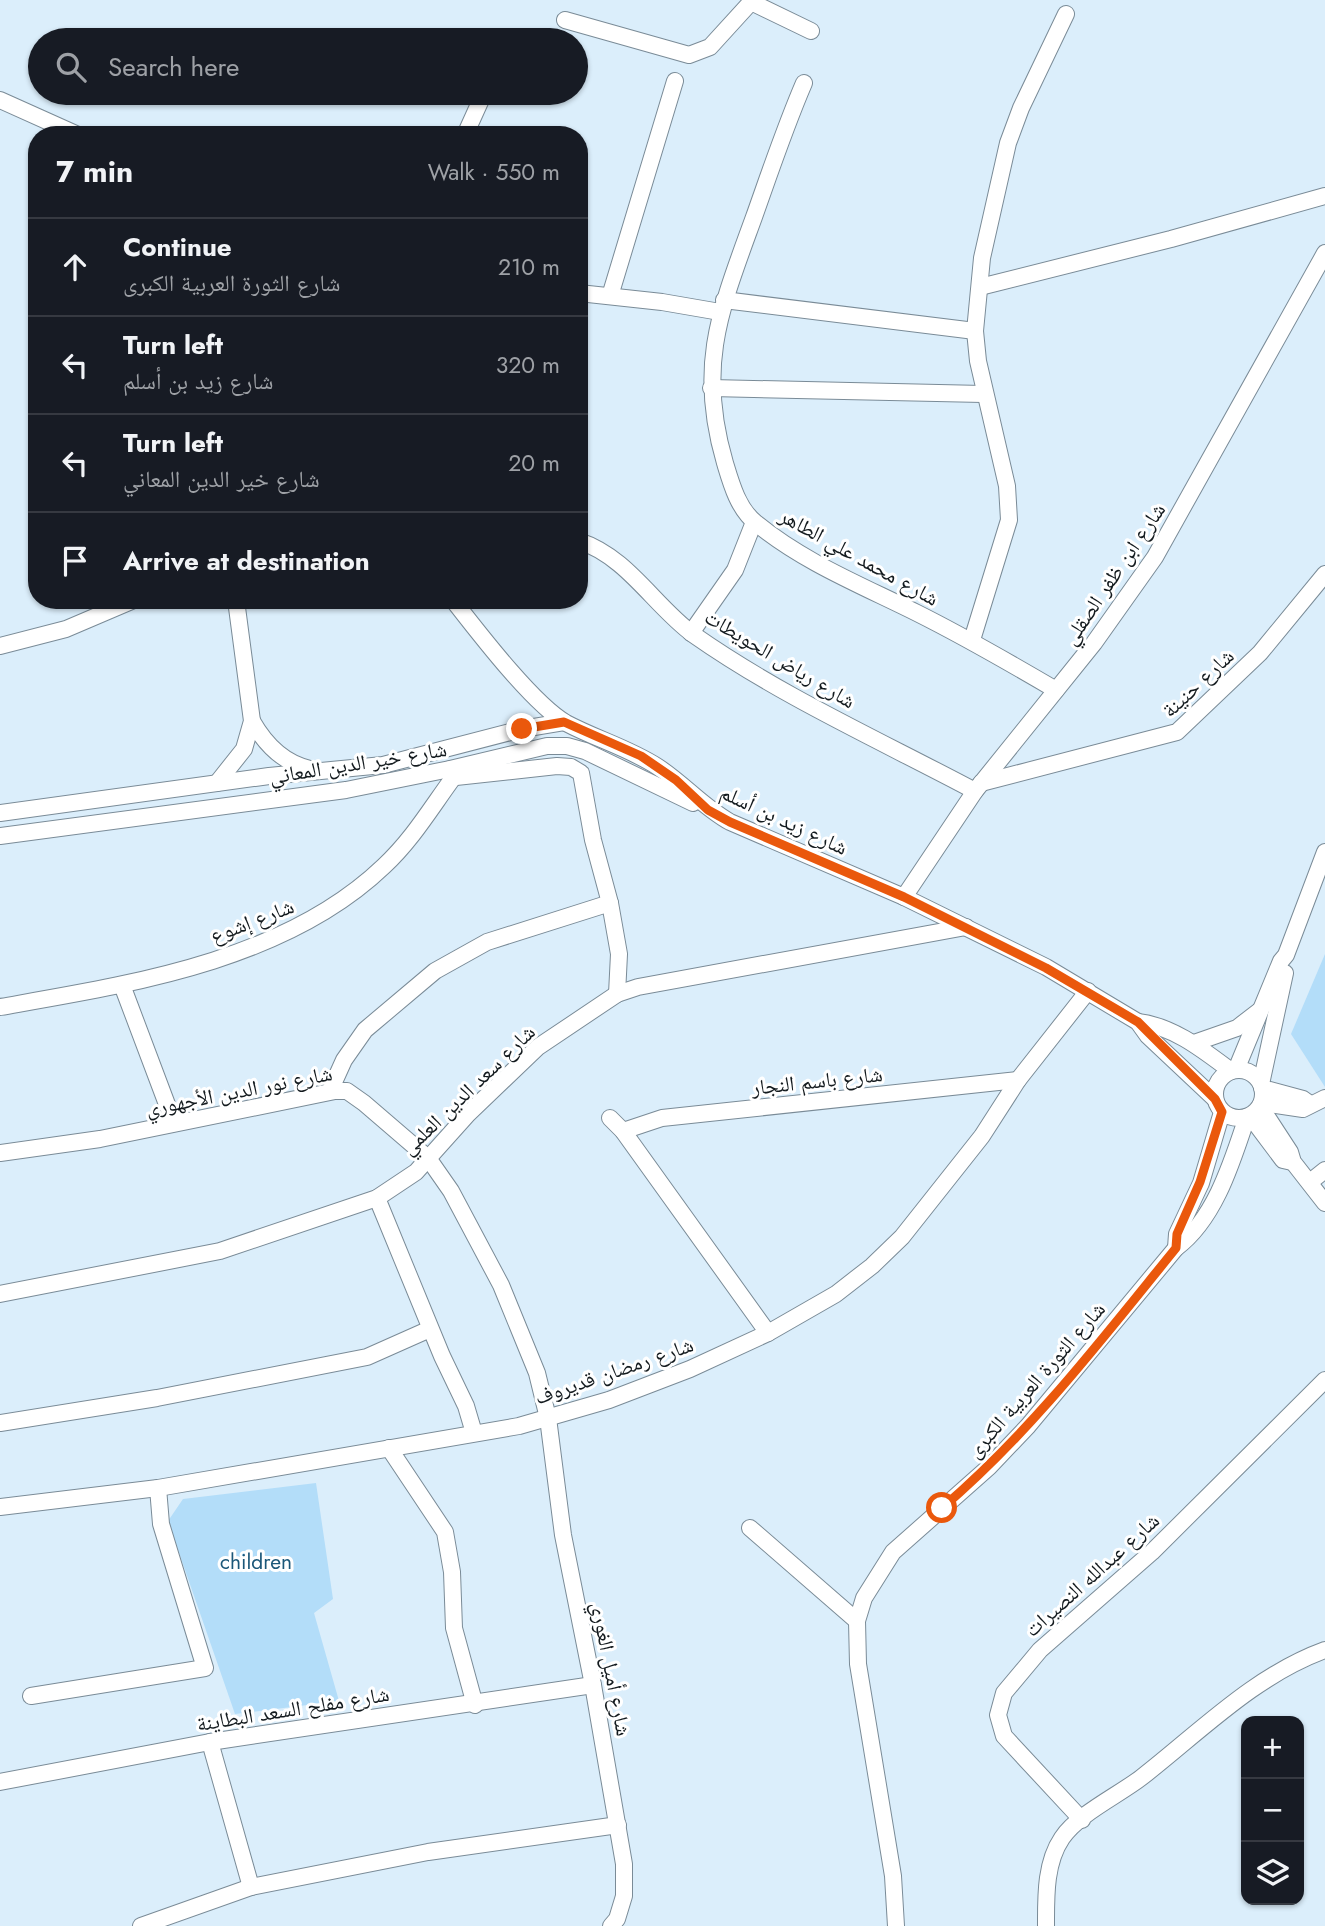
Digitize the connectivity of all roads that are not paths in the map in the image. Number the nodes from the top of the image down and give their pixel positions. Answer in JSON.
{"nodes":[{"id":1,"x":1066,"y":14,"type":"dead end"},
{"id":2,"x":565,"y":19,"type":"dead end"},
{"id":3,"x":811,"y":31,"type":"dead end"},
{"id":4,"x":675,"y":81,"type":"dead end"},
{"id":5,"x":804,"y":83,"type":"dead end"},
{"id":6,"x":0,"y":100,"type":"edge"},
{"id":7,"x":479,"y":105,"type":"edge"},
{"id":8,"x":49,"y":126,"type":"edge"},
{"id":9,"x":469,"y":126,"type":"edge"},
{"id":10,"x":1325,"y":195,"type":"edge"},
{"id":11,"x":1325,"y":253,"type":"edge"},
{"id":12,"x":980,"y":287,"type":"junction"},
{"id":13,"x":588,"y":294,"type":"edge"},
{"id":14,"x":610,"y":296,"type":"junction"},
{"id":15,"x":722,"y":307,"type":"junction"},
{"id":16,"x":975,"y":331,"type":"junction"},
{"id":17,"x":711,"y":388,"type":"junction"},
{"id":18,"x":983,"y":394,"type":"junction"},
{"id":19,"x":754,"y":522,"type":"junction"},
{"id":20,"x":588,"y":545,"type":"edge"},
{"id":21,"x":1325,"y":574,"type":"edge"},
{"id":22,"x":113,"y":609,"type":"edge"},
{"id":23,"x":237,"y":609,"type":"edge"},
{"id":24,"x":461,"y":609,"type":"edge"},
{"id":25,"x":691,"y":633,"type":"junction"},
{"id":26,"x":972,"y":640,"type":"junction"},
{"id":27,"x":0,"y":646,"type":"edge"},
{"id":28,"x":1056,"y":690,"type":"junction"},
{"id":29,"x":252,"y":721,"type":"junction"},
{"id":30,"x":564,"y":722,"type":"junction"},
{"id":31,"x":319,"y":771,"type":"junction"},
{"id":32,"x":452,"y":774,"type":"junction"},
{"id":33,"x":217,"y":783,"type":"junction"},
{"id":34,"x":978,"y":787,"type":"junction"},
{"id":35,"x":708,"y":810,"type":"junction"},
{"id":36,"x":0,"y":813,"type":"edge"},
{"id":37,"x":0,"y":836,"type":"edge"},
{"id":38,"x":1325,"y":852,"type":"edge"},
{"id":39,"x":904,"y":897,"type":"junction"},
{"id":40,"x":610,"y":903,"type":"junction"},
{"id":41,"x":966,"y":927,"type":"junction"},
{"id":42,"x":1286,"y":955,"type":"junction"},
{"id":43,"x":122,"y":985,"type":"junction"},
{"id":44,"x":1088,"y":991,"type":"junction"},
{"id":45,"x":617,"y":994,"type":"junction"},
{"id":46,"x":1264,"y":1006,"type":"junction"},
{"id":47,"x":0,"y":1007,"type":"edge"},
{"id":48,"x":1138,"y":1022,"type":"junction"},
{"id":49,"x":1194,"y":1043,"type":"junction"},
{"id":50,"x":1233,"y":1070,"type":"junction"},
{"id":51,"x":1018,"y":1080,"type":"junction"},
{"id":52,"x":330,"y":1091,"type":"junction"},
{"id":53,"x":1317,"y":1101,"type":"edge"},
{"id":54,"x":1257,"y":1102,"type":"junction"},
{"id":55,"x":1218,"y":1105,"type":"junction"},
{"id":56,"x":610,"y":1118,"type":"dead end"},
{"id":57,"x":174,"y":1123,"type":"junction"},
{"id":58,"x":623,"y":1131,"type":"junction"},
{"id":59,"x":0,"y":1153,"type":"edge"},
{"id":60,"x":428,"y":1158,"type":"junction"},
{"id":61,"x":1325,"y":1170,"type":"edge"},
{"id":62,"x":1310,"y":1181,"type":"junction"},
{"id":63,"x":377,"y":1198,"type":"junction"},
{"id":64,"x":1325,"y":1203,"type":"edge"},
{"id":65,"x":1176,"y":1248,"type":"junction"},
{"id":66,"x":0,"y":1294,"type":"edge"},
{"id":67,"x":430,"y":1329,"type":"junction"},
{"id":68,"x":768,"y":1333,"type":"junction"},
{"id":69,"x":1325,"y":1380,"type":"edge"},
{"id":70,"x":548,"y":1418,"type":"junction"},
{"id":71,"x":0,"y":1423,"type":"edge"},
{"id":72,"x":474,"y":1433,"type":"junction"},
{"id":73,"x":389,"y":1448,"type":"junction"},
{"id":74,"x":158,"y":1488,"type":"junction"},
{"id":75,"x":0,"y":1507,"type":"edge"},
{"id":76,"x":750,"y":1528,"type":"dead end"},
{"id":77,"x":857,"y":1621,"type":"junction"},
{"id":78,"x":1325,"y":1650,"type":"edge"},
{"id":79,"x":593,"y":1685,"type":"junction"},
{"id":80,"x":31,"y":1696,"type":"dead end"},
{"id":81,"x":475,"y":1705,"type":"junction"},
{"id":82,"x":210,"y":1742,"type":"junction"},
{"id":83,"x":0,"y":1782,"type":"edge"},
{"id":84,"x":1082,"y":1820,"type":"junction"},
{"id":85,"x":618,"y":1825,"type":"junction"},
{"id":86,"x":251,"y":1887,"type":"junction"},
{"id":87,"x":141,"y":1926,"type":"edge"},
{"id":88,"x":611,"y":1926,"type":"edge"},
{"id":89,"x":896,"y":1926,"type":"edge"},
{"id":90,"x":1046,"y":1926,"type":"edge"}],
"edges":[{"from":1,"to":12,"type":"street"},
{"from":2,"to":3,"type":"street"},
{"from":4,"to":14,"type":"street"},
{"from":5,"to":15,"type":"street","name":"شارع محمد علي الطاهر"},
{"from":6,"to":8,"type":"street"},
{"from":7,"to":9,"type":"street"},
{"from":10,"to":12,"type":"street"},
{"from":11,"to":28,"type":"street","name":"شارع ابن ظفر الصقلي"},
{"from":12,"to":16,"type":"street"},
{"from":13,"to":14,"type":"street"},
{"from":14,"to":15,"type":"street"},
{"from":15,"to":16,"type":"street"},
{"from":15,"to":17,"type":"street","name":"شارع محمد علي الطاهر"},
{"from":16,"to":18,"type":"street"},
{"from":17,"to":18,"type":"street"},
{"from":17,"to":19,"type":"street","name":"شارع محمد علي الطاهر"},
{"from":18,"to":26,"type":"street"},
{"from":19,"to":25,"type":"street"},
{"from":19,"to":26,"type":"street","name":"شارع محمد علي الطاهر"},
{"from":20,"to":25,"type":"street","name":"شارع رياض الحويطات"},
{"from":21,"to":34,"type":"street","name":"شارع حنينة"},
{"from":22,"to":27,"type":"street"},
{"from":23,"to":29,"type":"street"},
{"from":24,"to":30,"type":"street","name":"شارع زيد بن أسلم"},
{"from":25,"to":34,"type":"street","name":"شارع رياض الحويطات"},
{"from":26,"to":28,"type":"street","name":"شارع محمد علي الطاهر"},
{"from":28,"to":34,"type":"street","name":"شارع ابن ظفر الصقلي"},
{"from":29,"to":31,"type":"street"},
{"from":29,"to":33,"type":"street"},
{"from":30,"to":31,"type":"street","name":"شارع خير الدين المعاني"},
{"from":30,"to":35,"type":"street","name":"شارع زيد بن أسلم"},
{"from":31,"to":33,"type":"street","name":"شارع خير الدين المعاني"},
{"from":32,"to":35,"type":"street","name":"شارع خير الدين المعاني"},
{"from":32,"to":37,"type":"street","name":"شارع خير الدين المعاني"},
{"from":32,"to":40,"type":"street"},
{"from":32,"to":43,"type":"street","name":"شارع إشوع"},
{"from":33,"to":36,"type":"street","name":"شارع خير الدين المعاني"},
{"from":34,"to":39,"type":"street","name":"شارع ابن ظفر الصقلي"},
{"from":35,"to":39,"type":"street","name":"شارع زيد بن أسلم"},
{"from":38,"to":42,"type":"street","name":"شارع الثورة العربية الكبرى"},
{"from":39,"to":41,"type":"street","name":"شارع زيد بن أسلم"},
{"from":40,"to":45,"type":"street"},
{"from":40,"to":52,"type":"street"},
{"from":41,"to":44,"type":"street","name":"شارع زيد بن أسلم"},
{"from":41,"to":45,"type":"street","name":"شارع سعد الدين العلمي"},
{"from":42,"to":46,"type":"street","name":"شارع الثورة العربية الكبرى"},
{"from":42,"to":54,"type":"street","name":"شارع الثورة العربية الكبرى"},
{"from":43,"to":47,"type":"street","name":"شارع إشوع"},
{"from":43,"to":57,"type":"street"},
{"from":44,"to":48,"type":"street","name":"شارع زيد بن أسلم"},
{"from":44,"to":51,"type":"street","name":"شارع رمضان قديروف"},
{"from":45,"to":60,"type":"street","name":"شارع سعد الدين العلمي"},
{"from":46,"to":49,"type":"street"},
{"from":46,"to":50,"type":"street","name":"شارع الثورة العربية الكبرى"},
{"from":48,"to":49,"type":"street","name":"شارع زيد بن أسلم"},
{"from":48,"to":55,"type":"street","name":"شارع زيد بن أسلم"},
{"from":49,"to":50,"type":"street","name":"شارع زيد بن أسلم"},
{"from":50,"to":54,"type":"street"},
{"from":50,"to":55,"type":"street"},
{"from":51,"to":58,"type":"street","name":"شارع باسم النجار"},
{"from":51,"to":68,"type":"street","name":"شارع رمضان قديروف"},
{"from":52,"to":57,"type":"street","name":"شارع نور الدين الأجهوري"},
{"from":52,"to":60,"type":"street","name":"شارع نور الدين الأجهوري"},
{"from":53,"to":54,"type":"street"},
{"from":54,"to":55,"type":"street"},
{"from":54,"to":62,"type":"street"},
{"from":54,"to":65,"type":"street","name":"شارع الثورة العربية الكبرى"},
{"from":55,"to":65,"type":"street","name":"شارع الثورة العربية الكبرى"},
{"from":56,"to":58,"type":"street"},
{"from":57,"to":59,"type":"street","name":"شارع نور الدين الأجهوري"},
{"from":58,"to":68,"type":"street"},
{"from":60,"to":63,"type":"street","name":"شارع سعد الدين العلمي"},
{"from":60,"to":70,"type":"street","name":"شارع نور الدين الأجهوري"},
{"from":61,"to":62,"type":"street"},
{"from":62,"to":64,"type":"street"},
{"from":63,"to":66,"type":"street","name":"شارع سعد الدين العلمي"},
{"from":63,"to":67,"type":"street"},
{"from":65,"to":77,"type":"street","name":"شارع الثورة العربية الكبرى"},
{"from":67,"to":71,"type":"street"},
{"from":67,"to":72,"type":"street"},
{"from":68,"to":70,"type":"street","name":"شارع رمضان قديروف"},
{"from":69,"to":84,"type":"street","name":"شارع عبدالله النصيرات"},
{"from":70,"to":72,"type":"street","name":"شارع رمضان قديروف"},
{"from":70,"to":79,"type":"street","name":"شارع أميل الغوري"},
{"from":72,"to":73,"type":"street","name":"شارع رمضان قديروف"},
{"from":73,"to":74,"type":"street","name":"شارع رمضان قديروف"},
{"from":73,"to":81,"type":"street"},
{"from":74,"to":75,"type":"street","name":"شارع رمضان قديروف"},
{"from":74,"to":80,"type":"street"},
{"from":76,"to":77,"type":"street"},
{"from":77,"to":89,"type":"street","name":"شارع الثورة العربية الكبرى"},
{"from":78,"to":84,"type":"street"},
{"from":79,"to":81,"type":"street","name":"شارع مفلح السعد البطاينة"},
{"from":79,"to":85,"type":"street","name":"شارع أميل الغوري"},
{"from":81,"to":82,"type":"street","name":"شارع مفلح السعد البطاينة"},
{"from":82,"to":83,"type":"street","name":"شارع مفلح السعد البطاينة"},
{"from":82,"to":86,"type":"street"},
{"from":84,"to":90,"type":"street"},
{"from":85,"to":86,"type":"street"},
{"from":85,"to":88,"type":"street","name":"شارع أميل الغوري"},
{"from":86,"to":87,"type":"street"}]}
